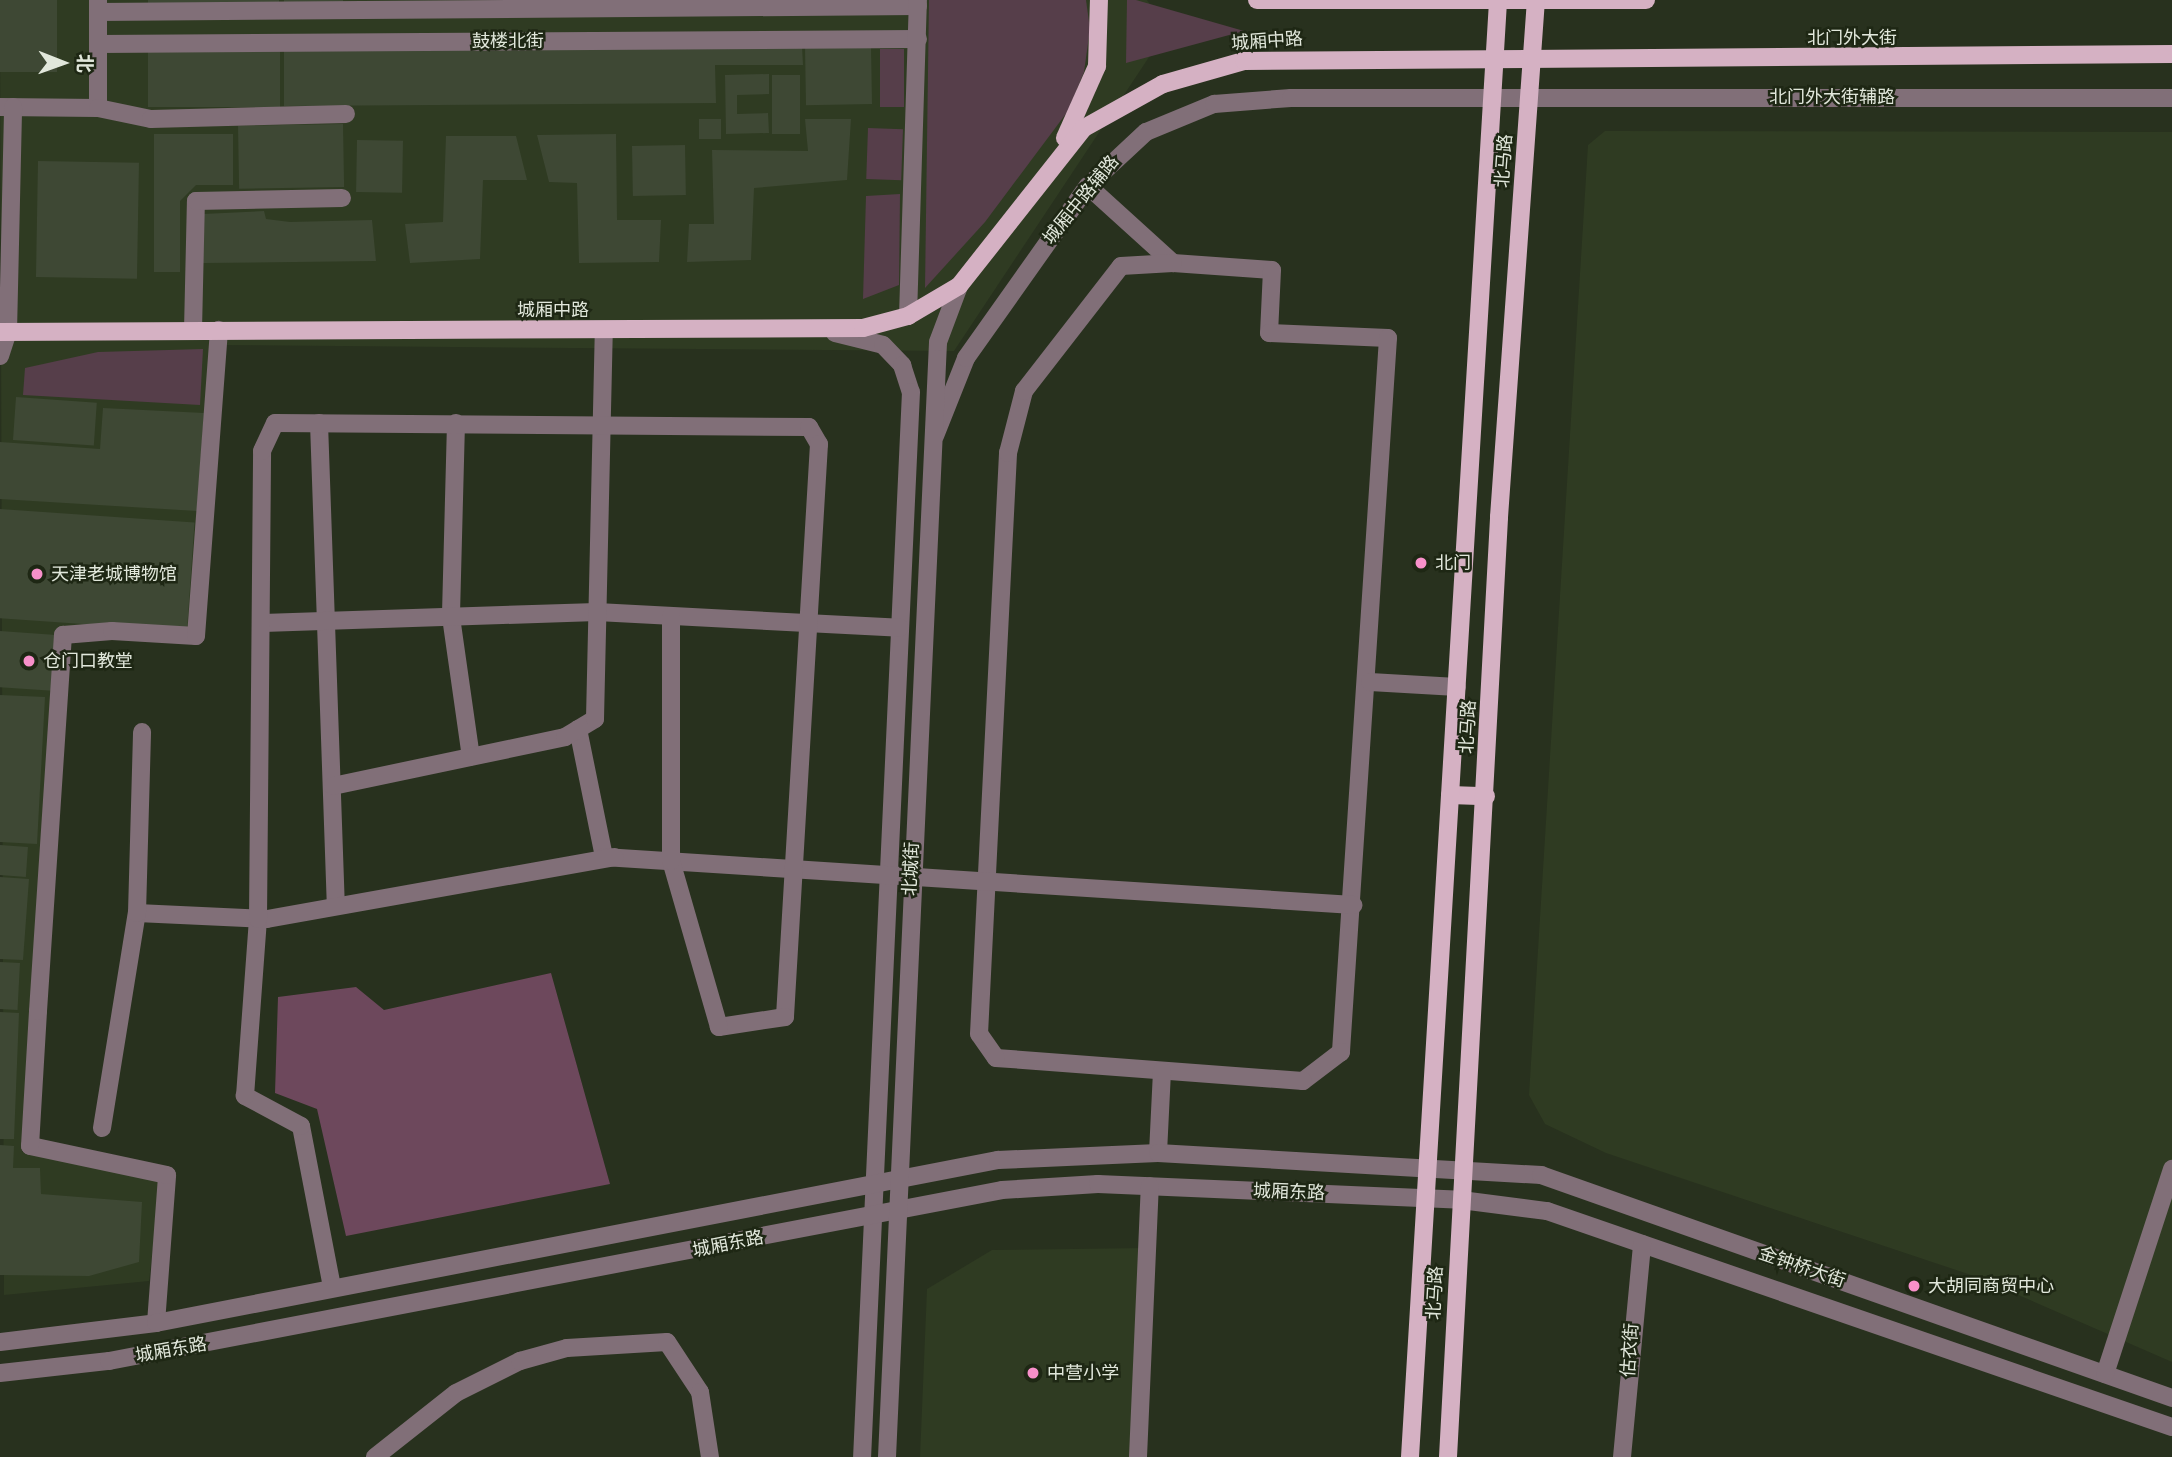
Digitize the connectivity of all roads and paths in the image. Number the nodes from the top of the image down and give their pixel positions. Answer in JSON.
{"nodes":[{"id":1,"x":1099,"y":0,"type":"edge"},
{"id":2,"x":1257,"y":0,"type":"edge"},
{"id":3,"x":1646,"y":0,"type":"edge"},
{"id":4,"x":1498,"y":2,"type":"edge"},
{"id":5,"x":1536,"y":2,"type":"edge"},
{"id":6,"x":918,"y":3,"type":"edge"},
{"id":7,"x":98,"y":6,"type":"edge"},
{"id":8,"x":918,"y":39,"type":"junction"},
{"id":9,"x":98,"y":44,"type":"junction"},
{"id":10,"x":2172,"y":54,"type":"edge"},
{"id":11,"x":1532,"y":60,"type":"junction"},
{"id":12,"x":1494,"y":61,"type":"junction"},
{"id":13,"x":1492,"y":98,"type":"junction"},
{"id":14,"x":1530,"y":98,"type":"junction"},
{"id":15,"x":2172,"y":98,"type":"edge"},
{"id":16,"x":7,"y":107,"type":"edge"},
{"id":17,"x":98,"y":108,"type":"junction"},
{"id":18,"x":346,"y":114,"type":"dead end"},
{"id":19,"x":1041,"y":176,"type":"junction"},
{"id":20,"x":1088,"y":186,"type":"junction"},
{"id":21,"x":342,"y":198,"type":"dead end"},
{"id":22,"x":1173,"y":263,"type":"junction"},
{"id":23,"x":959,"y":286,"type":"junction"},
{"id":24,"x":908,"y":316,"type":"junction"},
{"id":25,"x":193,"y":330,"type":"junction"},
{"id":26,"x":219,"y":330,"type":"junction"},
{"id":27,"x":4,"y":332,"type":"edge"},
{"id":28,"x":604,"y":332,"type":"junction"},
{"id":29,"x":835,"y":333,"type":"junction"},
{"id":30,"x":0,"y":356,"type":"edge"},
{"id":31,"x":603,"y":422,"type":"junction"},
{"id":32,"x":319,"y":423,"type":"junction"},
{"id":33,"x":456,"y":423,"type":"junction"},
{"id":34,"x":935,"y":436,"type":"junction"},
{"id":35,"x":597,"y":612,"type":"junction"},
{"id":36,"x":671,"y":616,"type":"junction"},
{"id":37,"x":451,"y":617,"type":"junction"},
{"id":38,"x":322,"y":621,"type":"junction"},
{"id":39,"x":263,"y":623,"type":"junction"},
{"id":40,"x":809,"y":623,"type":"junction"},
{"id":41,"x":900,"y":628,"type":"junction"},
{"id":42,"x":1370,"y":682,"type":"junction"},
{"id":43,"x":1457,"y":687,"type":"junction"},
{"id":44,"x":578,"y":729,"type":"junction"},
{"id":45,"x":142,"y":732,"type":"dead end"},
{"id":46,"x":471,"y":757,"type":"junction"},
{"id":47,"x":333,"y":786,"type":"junction"},
{"id":48,"x":1450,"y":795,"type":"junction"},
{"id":49,"x":1486,"y":796,"type":"junction"},
{"id":50,"x":604,"y":856,"type":"junction"},
{"id":51,"x":671,"y":860,"type":"junction"},
{"id":52,"x":795,"y":865,"type":"junction"},
{"id":53,"x":888,"y":869,"type":"junction"},
{"id":54,"x":910,"y":880,"type":"junction"},
{"id":55,"x":987,"y":883,"type":"junction"},
{"id":56,"x":1353,"y":905,"type":"junction"},
{"id":57,"x":336,"y":906,"type":"junction"},
{"id":58,"x":137,"y":913,"type":"junction"},
{"id":59,"x":258,"y":919,"type":"junction"},
{"id":60,"x":1161,"y":1070,"type":"junction"},
{"id":61,"x":102,"y":1128,"type":"dead end"},
{"id":62,"x":1158,"y":1153,"type":"junction"},
{"id":63,"x":1426,"y":1164,"type":"junction"},
{"id":64,"x":1463,"y":1166,"type":"junction"},
{"id":65,"x":2172,"y":1169,"type":"edge"},
{"id":66,"x":899,"y":1180,"type":"junction"},
{"id":67,"x":875,"y":1184,"type":"junction"},
{"id":68,"x":1150,"y":1186,"type":"junction"},
{"id":69,"x":1424,"y":1199,"type":"junction"},
{"id":70,"x":1461,"y":1200,"type":"junction"},
{"id":71,"x":898,"y":1211,"type":"junction"},
{"id":72,"x":874,"y":1215,"type":"junction"},
{"id":73,"x":1642,"y":1244,"type":"junction"},
{"id":74,"x":332,"y":1287,"type":"junction"},
{"id":75,"x":156,"y":1322,"type":"junction"},
{"id":76,"x":0,"y":1342,"type":"edge"},
{"id":77,"x":0,"y":1373,"type":"edge"},
{"id":78,"x":2105,"y":1374,"type":"junction"},
{"id":79,"x":2172,"y":1398,"type":"edge"},
{"id":80,"x":2172,"y":1427,"type":"edge"},
{"id":81,"x":375,"y":1457,"type":"edge"},
{"id":82,"x":710,"y":1457,"type":"edge"},
{"id":83,"x":862,"y":1457,"type":"edge"},
{"id":84,"x":887,"y":1457,"type":"edge"},
{"id":85,"x":1138,"y":1457,"type":"edge"},
{"id":86,"x":1410,"y":1457,"type":"edge"},
{"id":87,"x":1448,"y":1457,"type":"edge"},
{"id":88,"x":1622,"y":1457,"type":"edge"}],
"edges":[{"from":1,"to":19,"type":"main road","name":"城厢中路"},
{"from":2,"to":4,"type":"main road","name":"城厢中路"},
{"from":3,"to":5,"type":"main road"},
{"from":4,"to":5,"type":"main road"},
{"from":4,"to":12,"type":"main road","name":"北马路"},
{"from":5,"to":11,"type":"main road","name":"北马路"},
{"from":6,"to":7,"type":"street","name":"鼓楼北街"},
{"from":6,"to":8,"type":"street"},
{"from":7,"to":9,"type":"street"},
{"from":8,"to":9,"type":"street","name":"鼓楼北街"},
{"from":8,"to":24,"type":"street"},
{"from":9,"to":17,"type":"street"},
{"from":10,"to":11,"type":"main road","name":"北门外大街"},
{"from":11,"to":12,"type":"main road","name":"城厢中路"},
{"from":11,"to":14,"type":"main road","name":"北马路"},
{"from":12,"to":13,"type":"main road","name":"北马路"},
{"from":12,"to":19,"type":"main road","name":"城厢中路"},
{"from":13,"to":14,"type":"street","name":"北门外大街辅路"},
{"from":13,"to":20,"type":"street","name":"城厢中路辅路"},
{"from":13,"to":43,"type":"main road","name":"北马路"},
{"from":14,"to":15,"type":"street","name":"北门外大街辅路"},
{"from":14,"to":49,"type":"main road","name":"北马路"},
{"from":16,"to":17,"type":"street"},
{"from":16,"to":27,"type":"street"},
{"from":17,"to":18,"type":"street"},
{"from":19,"to":23,"type":"main road","name":"城厢中路"},
{"from":20,"to":22,"type":"street"},
{"from":20,"to":34,"type":"street","name":"城厢中路辅路"},
{"from":21,"to":25,"type":"street"},
{"from":22,"to":42,"type":"street"},
{"from":22,"to":55,"type":"street"},
{"from":23,"to":24,"type":"main road","name":"城厢中路"},
{"from":23,"to":34,"type":"street","name":"北城街"},
{"from":24,"to":29,"type":"main road","name":"城厢中路"},
{"from":25,"to":26,"type":"main road","name":"城厢中路"},
{"from":25,"to":27,"type":"main road","name":"城厢中路"},
{"from":26,"to":28,"type":"main road","name":"城厢中路"},
{"from":26,"to":75,"type":"street"},
{"from":27,"to":30,"type":"street"},
{"from":28,"to":29,"type":"main road","name":"城厢中路"},
{"from":28,"to":31,"type":"street"},
{"from":29,"to":41,"type":"street","name":"北城街"},
{"from":31,"to":33,"type":"street"},
{"from":31,"to":35,"type":"street"},
{"from":31,"to":40,"type":"street"},
{"from":32,"to":33,"type":"street"},
{"from":32,"to":38,"type":"street"},
{"from":32,"to":39,"type":"street"},
{"from":33,"to":37,"type":"street"},
{"from":34,"to":54,"type":"street","name":"北城街"},
{"from":35,"to":36,"type":"street"},
{"from":35,"to":37,"type":"street"},
{"from":35,"to":44,"type":"street"},
{"from":36,"to":40,"type":"street"},
{"from":36,"to":51,"type":"street"},
{"from":37,"to":38,"type":"street"},
{"from":37,"to":46,"type":"street"},
{"from":38,"to":39,"type":"street"},
{"from":38,"to":47,"type":"street"},
{"from":39,"to":59,"type":"street"},
{"from":40,"to":41,"type":"street"},
{"from":40,"to":52,"type":"street"},
{"from":41,"to":53,"type":"street","name":"北城街"},
{"from":42,"to":43,"type":"street"},
{"from":42,"to":56,"type":"street"},
{"from":43,"to":48,"type":"main road","name":"北马路"},
{"from":44,"to":46,"type":"street"},
{"from":44,"to":50,"type":"street"},
{"from":45,"to":58,"type":"street"},
{"from":46,"to":47,"type":"street"},
{"from":47,"to":57,"type":"street"},
{"from":48,"to":49,"type":"main road"},
{"from":48,"to":63,"type":"main road","name":"北马路"},
{"from":49,"to":64,"type":"main road","name":"北马路"},
{"from":50,"to":51,"type":"street"},
{"from":50,"to":57,"type":"street"},
{"from":51,"to":52,"type":"street"},
{"from":51,"to":52,"type":"street"},
{"from":52,"to":53,"type":"street"},
{"from":53,"to":54,"type":"street"},
{"from":53,"to":67,"type":"street","name":"北城街"},
{"from":54,"to":55,"type":"street"},
{"from":54,"to":66,"type":"street","name":"北城街"},
{"from":55,"to":56,"type":"street"},
{"from":55,"to":60,"type":"street"},
{"from":56,"to":60,"type":"street"},
{"from":57,"to":59,"type":"street"},
{"from":58,"to":59,"type":"street"},
{"from":58,"to":61,"type":"street"},
{"from":59,"to":74,"type":"street"},
{"from":60,"to":62,"type":"street"},
{"from":62,"to":63,"type":"street","name":"城厢东路"},
{"from":62,"to":66,"type":"street","name":"城厢东路"},
{"from":63,"to":64,"type":"street","name":"金钟桥大街"},
{"from":63,"to":69,"type":"main road","name":"北马路"},
{"from":64,"to":70,"type":"main road","name":"北马路"},
{"from":64,"to":78,"type":"street","name":"金钟桥大街"},
{"from":65,"to":78,"type":"street"},
{"from":66,"to":67,"type":"street","name":"城厢东路"},
{"from":66,"to":71,"type":"street","name":"北城街"},
{"from":67,"to":72,"type":"street","name":"北城街"},
{"from":67,"to":74,"type":"street","name":"城厢东路"},
{"from":68,"to":69,"type":"street","name":"城厢东路"},
{"from":68,"to":71,"type":"street","name":"城厢东路"},
{"from":68,"to":85,"type":"street"},
{"from":69,"to":70,"type":"street","name":"城厢东路"},
{"from":69,"to":86,"type":"main road","name":"北马路"},
{"from":70,"to":73,"type":"street","name":"金钟桥大街"},
{"from":70,"to":87,"type":"main road","name":"北马路"},
{"from":71,"to":72,"type":"street","name":"城厢东路"},
{"from":71,"to":84,"type":"street","name":"北城街"},
{"from":72,"to":77,"type":"street","name":"城厢东路"},
{"from":72,"to":83,"type":"street","name":"北城街"},
{"from":73,"to":80,"type":"street","name":"金钟桥大街"},
{"from":73,"to":88,"type":"street","name":"估衣街"},
{"from":74,"to":75,"type":"street","name":"城厢东路"},
{"from":75,"to":76,"type":"street","name":"城厢东路"},
{"from":78,"to":79,"type":"street","name":"金钟桥大街"},
{"from":81,"to":82,"type":"street"}]}
